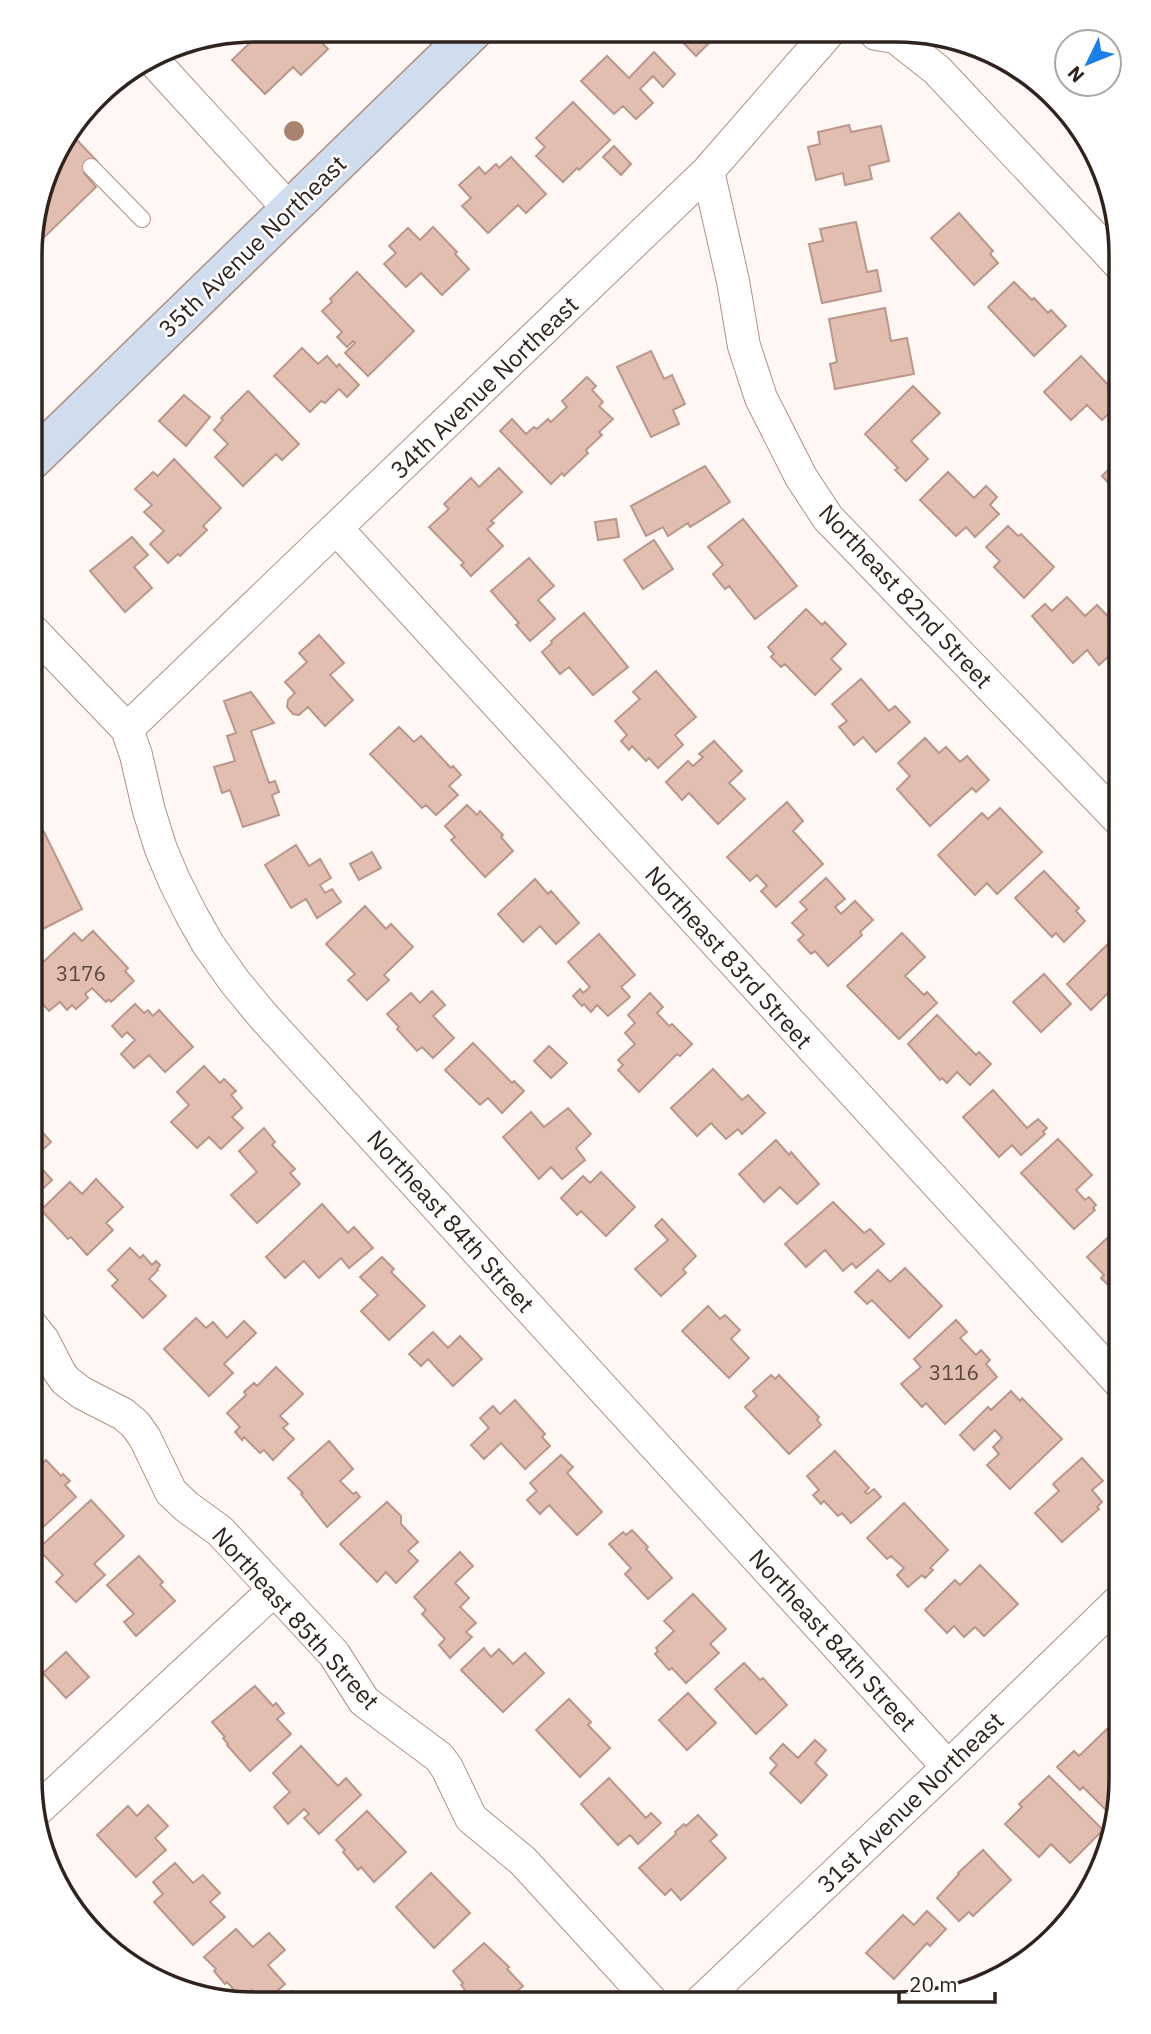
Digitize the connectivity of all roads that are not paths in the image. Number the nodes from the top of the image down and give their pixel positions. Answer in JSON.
{"nodes":[{"id":1,"x":462,"y":42,"type":"edge"},
{"id":2,"x":820,"y":42,"type":"edge"},
{"id":3,"x":902,"y":42,"type":"edge"},
{"id":4,"x":158,"y":66,"type":"edge"},
{"id":5,"x":91,"y":167,"type":"dead end"},
{"id":6,"x":708,"y":171,"type":"junction"},
{"id":7,"x":290,"y":210,"type":"junction"},
{"id":8,"x":142,"y":219,"type":"dead end"},
{"id":9,"x":1109,"y":253,"type":"edge"},
{"id":10,"x":42,"y":450,"type":"edge"},
{"id":11,"x":337,"y":529,"type":"junction"},
{"id":12,"x":42,"y":640,"type":"edge"},
{"id":13,"x":127,"y":729,"type":"junction"},
{"id":14,"x":1109,"y":810,"type":"edge"},
{"id":15,"x":42,"y":1339,"type":"edge"},
{"id":16,"x":1109,"y":1371,"type":"edge"},
{"id":17,"x":274,"y":1590,"type":"junction"},
{"id":18,"x":1109,"y":1612,"type":"edge"},
{"id":19,"x":948,"y":1767,"type":"junction"},
{"id":20,"x":44,"y":1804,"type":"edge"},
{"id":21,"x":643,"y":1992,"type":"edge"},
{"id":22,"x":711,"y":1992,"type":"edge"}],
"edges":[{"from":1,"to":7,"type":"main road","name":"35th Avenue Northeast"},
{"from":2,"to":6,"type":"street","name":"34th Avenue Northeast"},
{"from":3,"to":9,"type":"street"},
{"from":4,"to":7,"type":"street"},
{"from":5,"to":8,"type":"lane"},
{"from":6,"to":11,"type":"street","name":"34th Avenue Northeast"},
{"from":6,"to":14,"type":"street","name":"Northeast 82nd Street"},
{"from":7,"to":10,"type":"main road","name":"35th Avenue Northeast"},
{"from":11,"to":13,"type":"street","name":"34th Avenue Northeast"},
{"from":11,"to":16,"type":"street","name":"Northeast 83rd Street"},
{"from":12,"to":13,"type":"street","name":"Northeast 84th Street"},
{"from":13,"to":19,"type":"street","name":"Northeast 84th Street"},
{"from":15,"to":17,"type":"street","name":"Northeast 85th Street"},
{"from":17,"to":20,"type":"street"},
{"from":17,"to":21,"type":"street","name":"Northeast 85th Street"},
{"from":18,"to":19,"type":"street","name":"31st Avenue Northeast"},
{"from":19,"to":22,"type":"street","name":"31st Avenue Northeast"}]}
